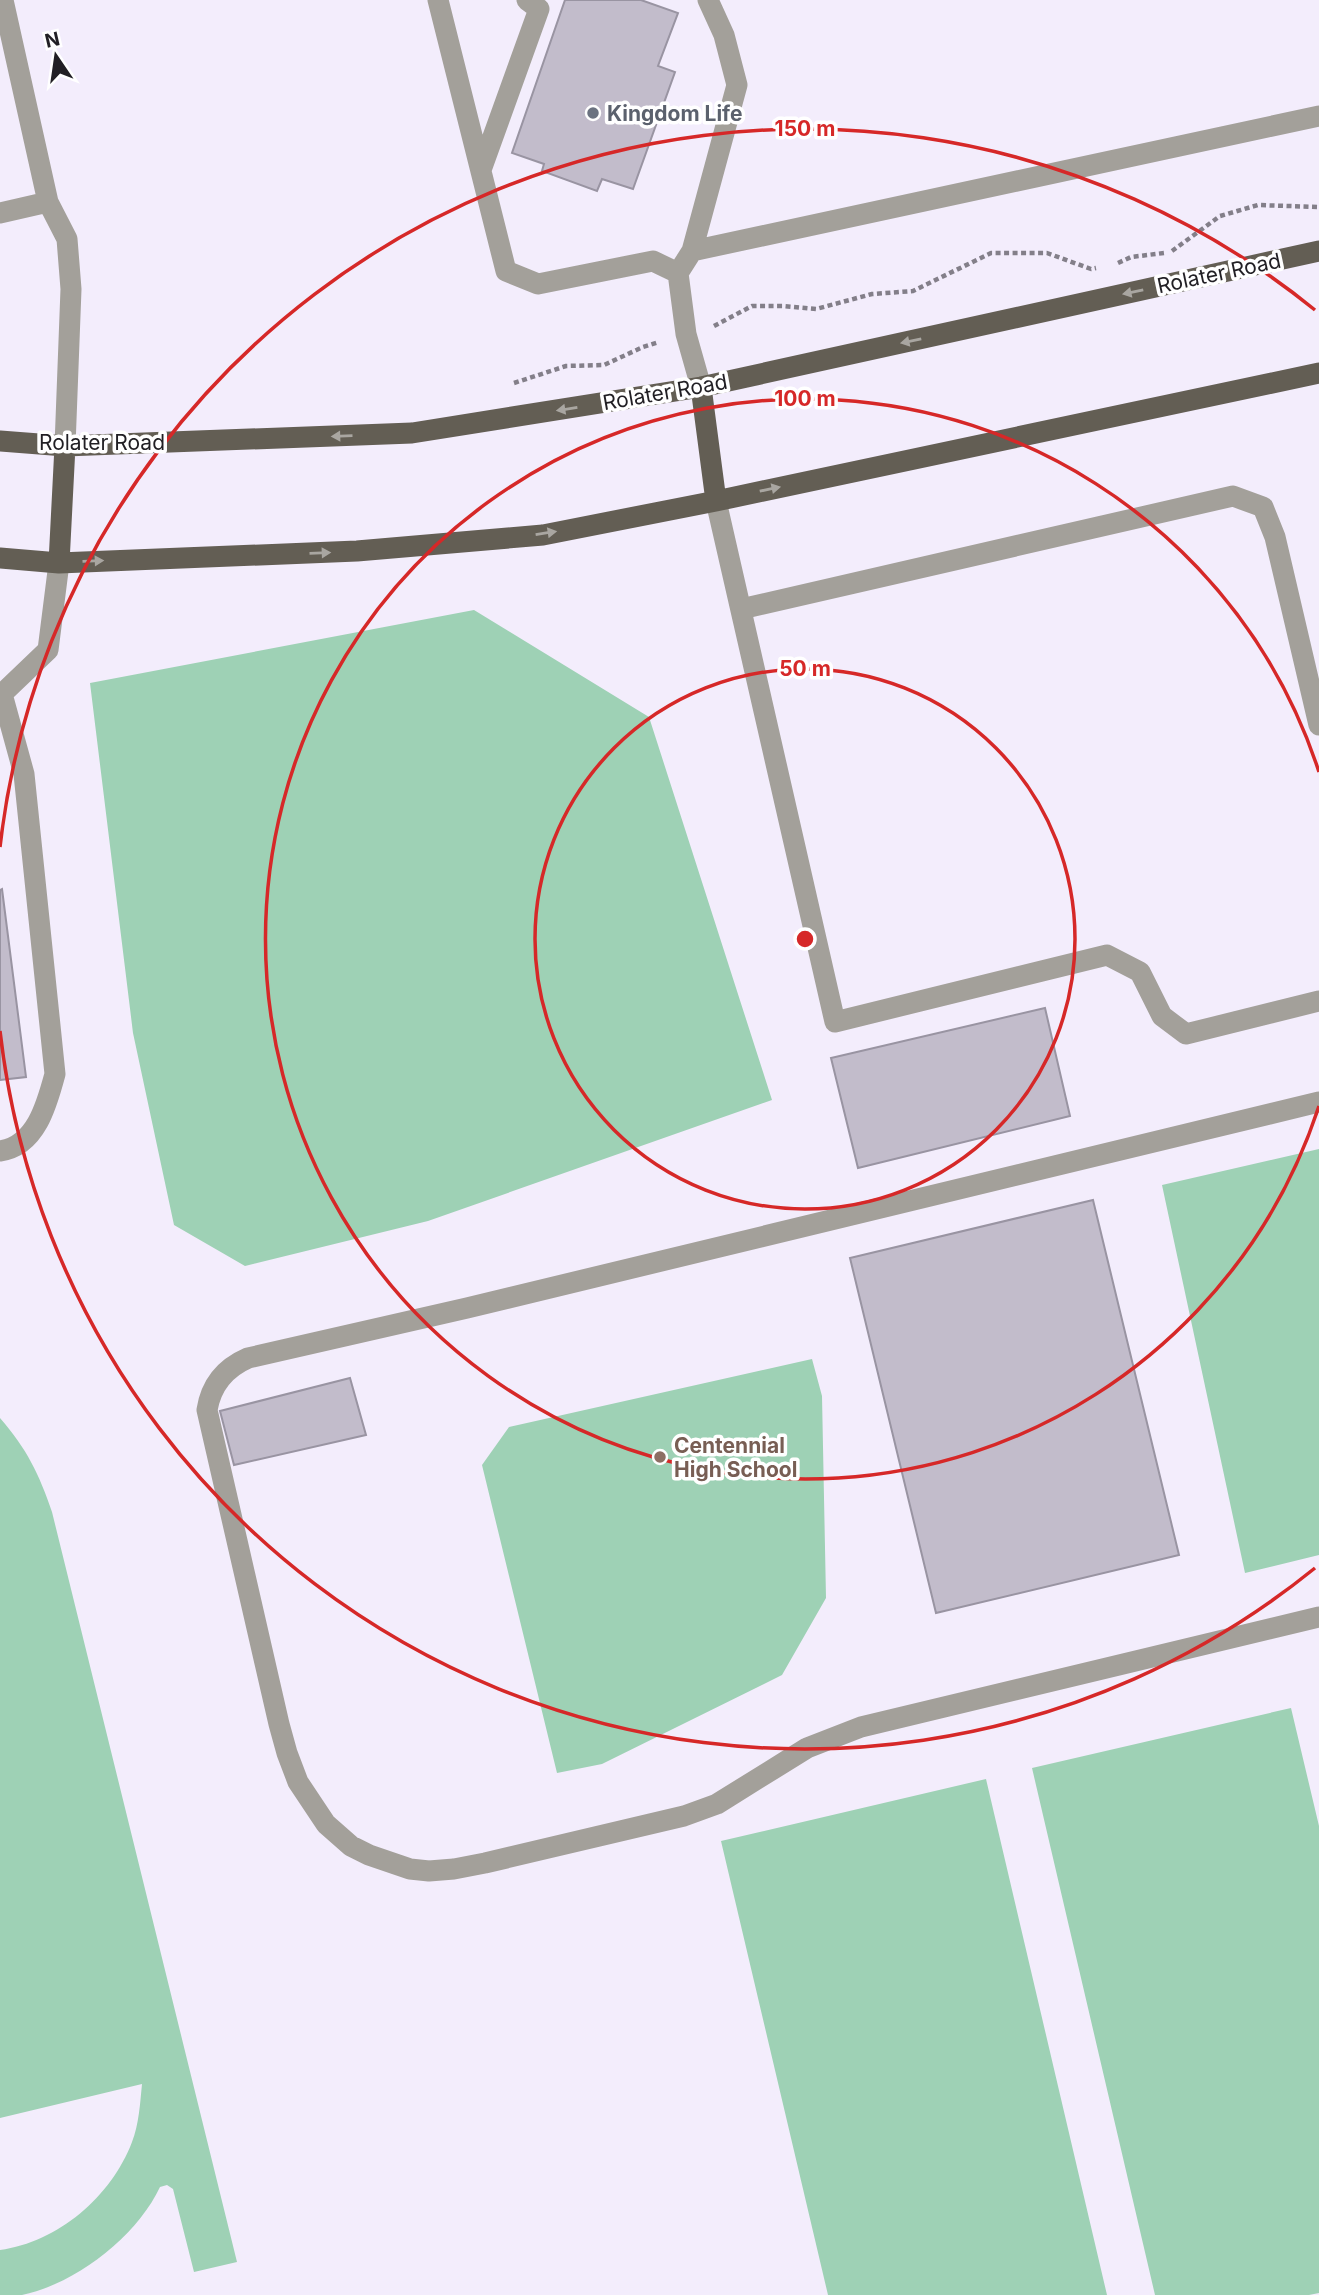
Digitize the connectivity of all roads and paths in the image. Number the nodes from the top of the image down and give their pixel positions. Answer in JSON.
{"nodes":[{"id":1,"x":3,"y":0,"type":"edge"},
{"id":2,"x":438,"y":0,"type":"edge"},
{"id":3,"x":527,"y":0,"type":"edge"},
{"id":4,"x":708,"y":0,"type":"edge"},
{"id":5,"x":1319,"y":116,"type":"edge"},
{"id":6,"x":481,"y":170,"type":"junction"},
{"id":7,"x":48,"y":202,"type":"junction"},
{"id":8,"x":1319,"y":206,"type":"edge"},
{"id":9,"x":0,"y":213,"type":"edge"},
{"id":10,"x":692,"y":251,"type":"junction"},
{"id":11,"x":1319,"y":251,"type":"edge"},
{"id":12,"x":1111,"y":266,"type":"dead end"},
{"id":13,"x":1101,"y":268,"type":"dead end"},
{"id":14,"x":678,"y":273,"type":"junction"},
{"id":15,"x":686,"y":334,"type":"junction"},
{"id":16,"x":1319,"y":373,"type":"edge"},
{"id":17,"x":514,"y":383,"type":"dead end"},
{"id":18,"x":701,"y":387,"type":"junction"},
{"id":19,"x":0,"y":441,"type":"edge"},
{"id":20,"x":65,"y":446,"type":"junction"},
{"id":21,"x":716,"y":501,"type":"junction"},
{"id":22,"x":0,"y":558,"type":"edge"},
{"id":23,"x":59,"y":563,"type":"junction"},
{"id":24,"x":741,"y":609,"type":"junction"},
{"id":25,"x":1,"y":694,"type":"edge"},
{"id":26,"x":1319,"y":725,"type":"edge"},
{"id":27,"x":1319,"y":1001,"type":"edge"},
{"id":28,"x":1319,"y":1102,"type":"edge"},
{"id":29,"x":0,"y":1151,"type":"edge"},
{"id":30,"x":1319,"y":1617,"type":"edge"}],
"edges":[{"from":1,"to":7,"type":"lane"},
{"from":2,"to":6,"type":"lane"},
{"from":3,"to":6,"type":"lane"},
{"from":4,"to":10,"type":"lane"},
{"from":5,"to":10,"type":"lane"},
{"from":6,"to":14,"type":"lane"},
{"from":7,"to":9,"type":"lane"},
{"from":7,"to":20,"type":"lane"},
{"from":8,"to":12,"type":"path"},
{"from":10,"to":14,"type":"lane"},
{"from":11,"to":18,"type":"main road","name":"Rolater Road","one_way":true},
{"from":13,"to":15,"type":"path"},
{"from":14,"to":15,"type":"lane"},
{"from":15,"to":17,"type":"path"},
{"from":15,"to":18,"type":"lane"},
{"from":21,"to":16,"type":"main road","one_way":true},
{"from":18,"to":20,"type":"main road","name":"Rolater Road","one_way":true},
{"from":18,"to":21,"type":"main road"},
{"from":19,"to":20,"type":"main road","name":"Rolater Road"},
{"from":20,"to":23,"type":"main road"},
{"from":23,"to":21,"type":"main road","one_way":true},
{"from":21,"to":24,"type":"lane"},
{"from":22,"to":23,"type":"main road"},
{"from":23,"to":25,"type":"lane"},
{"from":24,"to":26,"type":"lane"},
{"from":24,"to":27,"type":"lane"},
{"from":25,"to":29,"type":"lane"},
{"from":28,"to":30,"type":"lane"}]}
